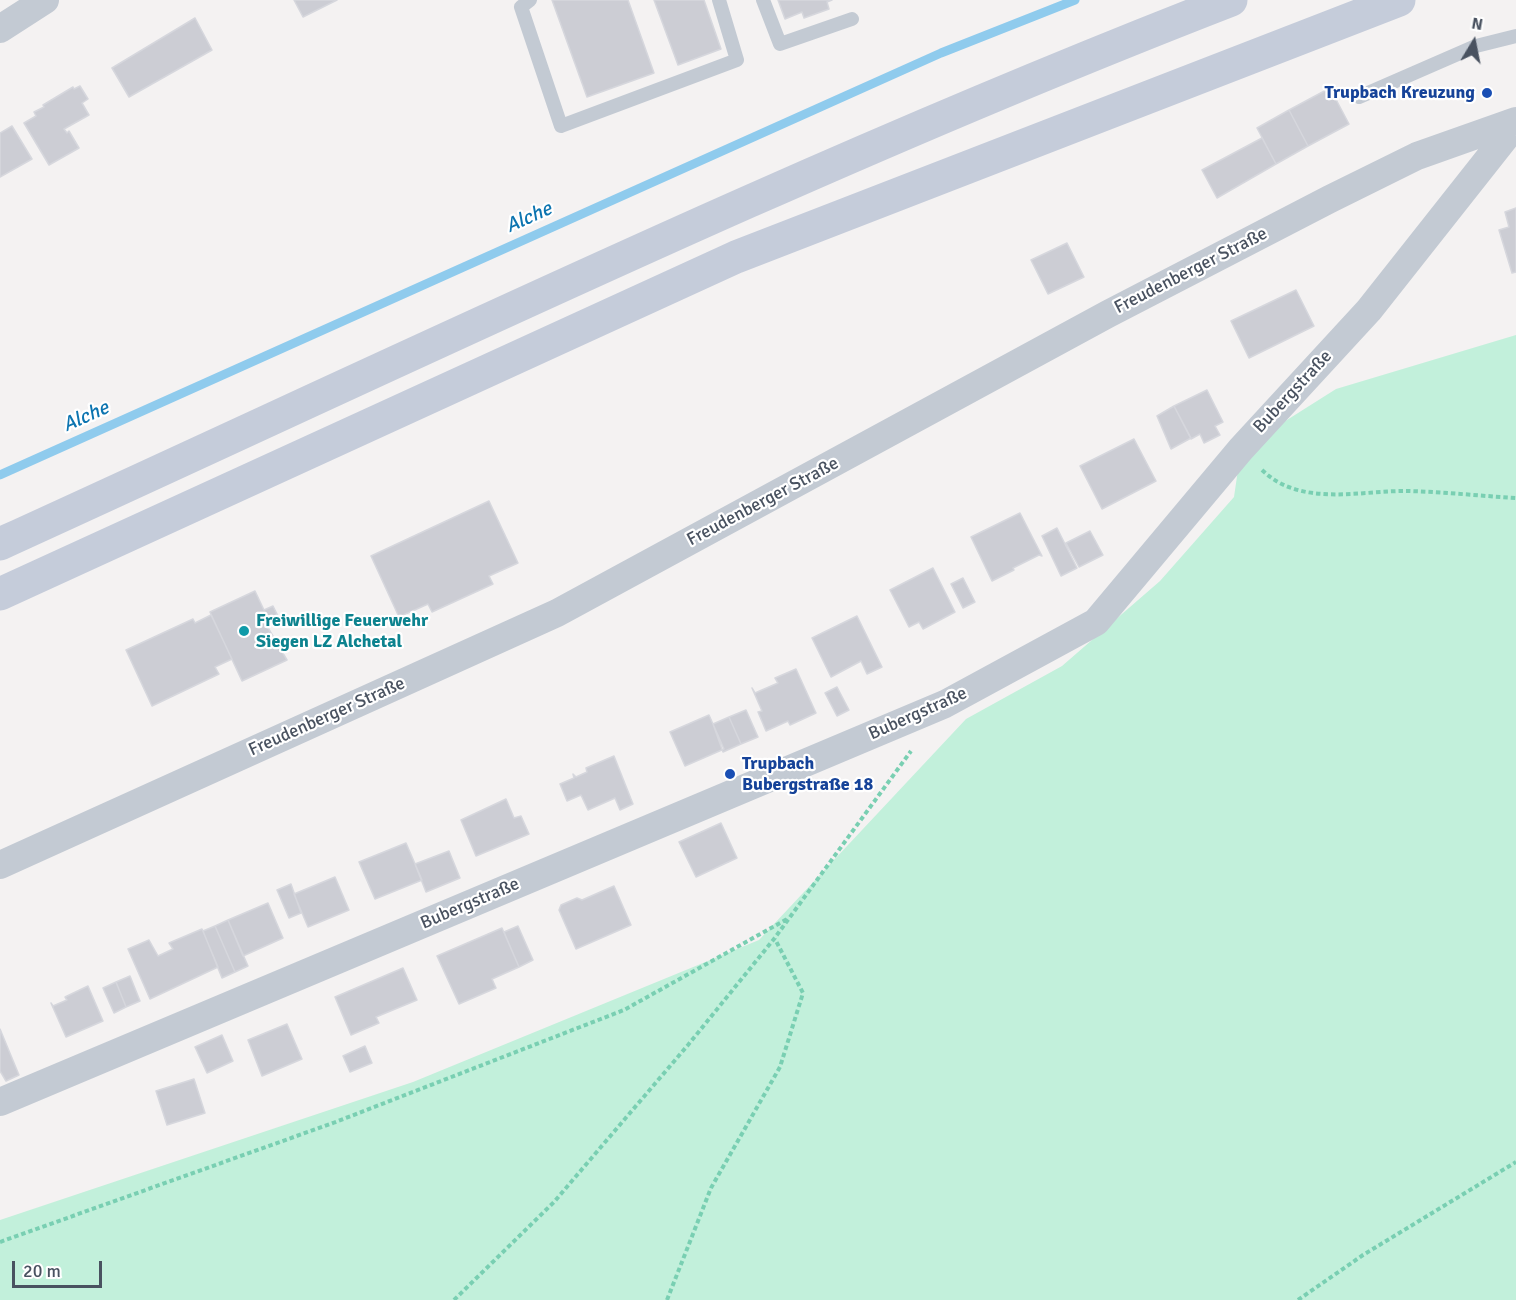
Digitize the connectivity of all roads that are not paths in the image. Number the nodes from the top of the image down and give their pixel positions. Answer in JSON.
{"nodes":[{"id":1,"x":45,"y":0,"type":"edge"},
{"id":2,"x":530,"y":0,"type":"edge"},
{"id":3,"x":719,"y":0,"type":"edge"},
{"id":4,"x":763,"y":0,"type":"edge"},
{"id":5,"x":1231,"y":0,"type":"edge"},
{"id":6,"x":1399,"y":0,"type":"edge"},
{"id":7,"x":852,"y":19,"type":"dead end"},
{"id":8,"x":0,"y":29,"type":"edge"},
{"id":9,"x":1516,"y":36,"type":"edge"},
{"id":10,"x":1359,"y":97,"type":"dead end"},
{"id":11,"x":1516,"y":122,"type":"edge"},
{"id":12,"x":0,"y":544,"type":"edge"},
{"id":13,"x":0,"y":594,"type":"edge"},
{"id":14,"x":0,"y":865,"type":"edge"},
{"id":15,"x":0,"y":1102,"type":"edge"}],
"edges":[{"from":1,"to":8,"type":"street"},
{"from":2,"to":3,"type":"lane"},
{"from":4,"to":7,"type":"lane"},
{"from":5,"to":12,"type":"main road"},
{"from":6,"to":13,"type":"main road"},
{"from":9,"to":10,"type":"lane"},
{"from":11,"to":14,"type":"street","name":"Freudenberger Straße"},
{"from":11,"to":15,"type":"street","name":"Bubergstraße"}]}
